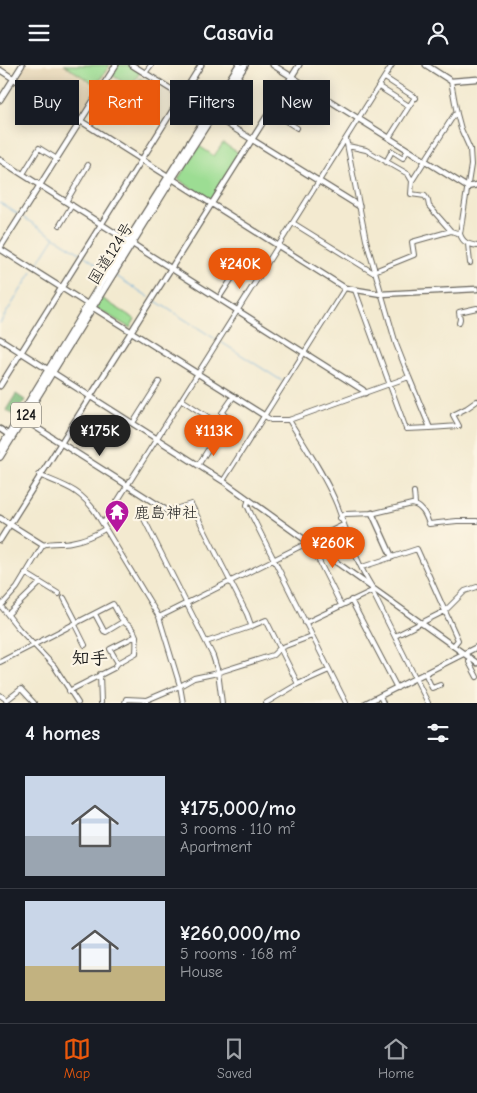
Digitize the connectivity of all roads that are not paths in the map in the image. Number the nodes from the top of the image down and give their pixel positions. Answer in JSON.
{"nodes":[{"id":1,"x":22,"y":65,"type":"edge"},
{"id":2,"x":116,"y":65,"type":"edge"},
{"id":3,"x":132,"y":65,"type":"edge"},
{"id":4,"x":151,"y":65,"type":"edge"},
{"id":5,"x":201,"y":65,"type":"edge"},
{"id":6,"x":239,"y":65,"type":"edge"},
{"id":7,"x":245,"y":65,"type":"edge"},
{"id":8,"x":273,"y":65,"type":"edge"},
{"id":9,"x":299,"y":65,"type":"edge"},
{"id":10,"x":392,"y":65,"type":"edge"},
{"id":11,"x":426,"y":65,"type":"edge"},
{"id":12,"x":0,"y":70,"type":"edge"},
{"id":13,"x":146,"y":73,"type":"junction"},
{"id":14,"x":292,"y":77,"type":"junction"},
{"id":15,"x":384,"y":78,"type":"junction"},
{"id":16,"x":13,"y":79,"type":"junction"},
{"id":17,"x":477,"y":79,"type":"edge"},
{"id":18,"x":107,"y":80,"type":"edge"},
{"id":19,"x":192,"y":80,"type":"edge"},
{"id":20,"x":230,"y":80,"type":"edge"},
{"id":21,"x":235,"y":80,"type":"edge"},
{"id":22,"x":290,"y":80,"type":"edge"},
{"id":23,"x":451,"y":81,"type":"junction"},
{"id":24,"x":378,"y":87,"type":"junction"},
{"id":25,"x":170,"y":88,"type":"edge"},
{"id":26,"x":0,"y":100,"type":"edge"},
{"id":27,"x":409,"y":107,"type":"junction"},
{"id":28,"x":89,"y":108,"type":"edge"},
{"id":29,"x":457,"y":114,"type":"junction"},
{"id":30,"x":170,"y":115,"type":"edge"},
{"id":31,"x":358,"y":119,"type":"junction"},
{"id":32,"x":80,"y":121,"type":"junction"},
{"id":33,"x":263,"y":122,"type":"edge"},
{"id":34,"x":204,"y":125,"type":"edge"},
{"id":35,"x":229,"y":125,"type":"edge"},
{"id":36,"x":292,"y":125,"type":"edge"},
{"id":37,"x":297,"y":128,"type":"dead end"},
{"id":38,"x":389,"y":138,"type":"junction"},
{"id":39,"x":252,"y":139,"type":"junction"},
{"id":40,"x":346,"y":139,"type":"junction"},
{"id":41,"x":348,"y":146,"type":"junction"},
{"id":42,"x":408,"y":150,"type":"junction"},
{"id":43,"x":57,"y":159,"type":"junction"},
{"id":44,"x":0,"y":160,"type":"edge"},
{"id":45,"x":142,"y":160,"type":"junction"},
{"id":46,"x":426,"y":161,"type":"junction"},
{"id":47,"x":386,"y":162,"type":"junction"},
{"id":48,"x":88,"y":165,"type":"dead end"},
{"id":49,"x":22,"y":174,"type":"junction"},
{"id":50,"x":170,"y":178,"type":"junction"},
{"id":51,"x":319,"y":181,"type":"junction"},
{"id":52,"x":412,"y":181,"type":"junction"},
{"id":53,"x":40,"y":185,"type":"junction"},
{"id":54,"x":477,"y":185,"type":"edge"},
{"id":55,"x":467,"y":187,"type":"junction"},
{"id":56,"x":66,"y":201,"type":"junction"},
{"id":57,"x":211,"y":204,"type":"junction"},
{"id":58,"x":72,"y":205,"type":"junction"},
{"id":59,"x":359,"y":206,"type":"junction"},
{"id":60,"x":293,"y":223,"type":"junction"},
{"id":61,"x":102,"y":224,"type":"junction"},
{"id":62,"x":60,"y":225,"type":"dead end"},
{"id":63,"x":451,"y":231,"type":"junction"},
{"id":64,"x":460,"y":234,"type":"junction"},
{"id":65,"x":130,"y":242,"type":"junction"},
{"id":66,"x":468,"y":244,"type":"junction"},
{"id":67,"x":278,"y":246,"type":"junction"},
{"id":68,"x":477,"y":246,"type":"edge"},
{"id":69,"x":0,"y":248,"type":"edge"},
{"id":70,"x":470,"y":263,"type":"dead end"},
{"id":71,"x":171,"y":268,"type":"junction"},
{"id":72,"x":374,"y":271,"type":"junction"},
{"id":73,"x":259,"y":277,"type":"junction"},
{"id":74,"x":62,"y":288,"type":"junction"},
{"id":75,"x":345,"y":288,"type":"junction"},
{"id":76,"x":477,"y":289,"type":"edge"},
{"id":77,"x":355,"y":290,"type":"junction"},
{"id":78,"x":381,"y":294,"type":"junction"},
{"id":79,"x":219,"y":298,"type":"junction"},
{"id":80,"x":90,"y":305,"type":"junction"},
{"id":81,"x":477,"y":308,"type":"edge"},
{"id":82,"x":238,"y":310,"type":"junction"},
{"id":83,"x":459,"y":323,"type":"dead end"},
{"id":84,"x":130,"y":331,"type":"junction"},
{"id":85,"x":0,"y":339,"type":"edge"},
{"id":86,"x":21,"y":352,"type":"junction"},
{"id":87,"x":305,"y":352,"type":"junction"},
{"id":88,"x":50,"y":371,"type":"junction"},
{"id":89,"x":198,"y":374,"type":"junction"},
{"id":90,"x":409,"y":377,"type":"junction"},
{"id":91,"x":159,"y":382,"type":"dead end"},
{"id":92,"x":390,"y":384,"type":"junction"},
{"id":93,"x":0,"y":386,"type":"edge"},
{"id":94,"x":365,"y":393,"type":"junction"},
{"id":95,"x":90,"y":395,"type":"junction"},
{"id":96,"x":234,"y":396,"type":"junction"},
{"id":97,"x":182,"y":400,"type":"junction"},
{"id":98,"x":477,"y":401,"type":"edge"},
{"id":99,"x":266,"y":416,"type":"junction"},
{"id":100,"x":208,"y":417,"type":"dead end"},
{"id":101,"x":23,"y":419,"type":"junction"},
{"id":102,"x":289,"y":420,"type":"junction"},
{"id":103,"x":133,"y":423,"type":"junction"},
{"id":104,"x":430,"y":428,"type":"junction"},
{"id":105,"x":0,"y":429,"type":"edge"},
{"id":106,"x":220,"y":432,"type":"dead end"},
{"id":107,"x":9,"y":435,"type":"junction"},
{"id":108,"x":158,"y":438,"type":"junction"},
{"id":109,"x":214,"y":440,"type":"dead end"},
{"id":110,"x":60,"y":443,"type":"junction"},
{"id":111,"x":0,"y":449,"type":"edge"},
{"id":112,"x":0,"y":457,"type":"edge"},
{"id":113,"x":199,"y":464,"type":"junction"},
{"id":114,"x":40,"y":475,"type":"junction"},
{"id":115,"x":223,"y":481,"type":"junction"},
{"id":116,"x":128,"y":486,"type":"junction"},
{"id":117,"x":414,"y":492,"type":"dead end"},
{"id":118,"x":249,"y":498,"type":"junction"},
{"id":119,"x":415,"y":504,"type":"junction"},
{"id":120,"x":166,"y":510,"type":"joint"},
{"id":121,"x":372,"y":513,"type":"junction"},
{"id":122,"x":0,"y":517,"type":"edge"},
{"id":123,"x":340,"y":518,"type":"junction"},
{"id":124,"x":144,"y":519,"type":"dead end"},
{"id":125,"x":477,"y":521,"type":"edge"},
{"id":126,"x":9,"y":523,"type":"junction"},
{"id":127,"x":343,"y":525,"type":"junction"},
{"id":128,"x":104,"y":527,"type":"junction"},
{"id":129,"x":0,"y":540,"type":"edge"},
{"id":130,"x":309,"y":541,"type":"junction"},
{"id":131,"x":43,"y":545,"type":"junction"},
{"id":132,"x":392,"y":557,"type":"junction"},
{"id":133,"x":274,"y":559,"type":"junction"},
{"id":134,"x":362,"y":567,"type":"junction"},
{"id":135,"x":25,"y":573,"type":"junction"},
{"id":136,"x":230,"y":581,"type":"junction"},
{"id":137,"x":40,"y":583,"type":"junction"},
{"id":138,"x":477,"y":587,"type":"edge"},
{"id":139,"x":372,"y":589,"type":"junction"},
{"id":140,"x":59,"y":594,"type":"dead end"},
{"id":141,"x":64,"y":598,"type":"dead end"},
{"id":142,"x":351,"y":600,"type":"junction"},
{"id":143,"x":186,"y":603,"type":"junction"},
{"id":144,"x":0,"y":605,"type":"edge"},
{"id":145,"x":341,"y":605,"type":"junction"},
{"id":146,"x":445,"y":611,"type":"junction"},
{"id":147,"x":8,"y":614,"type":"junction"},
{"id":148,"x":95,"y":614,"type":"junction"},
{"id":149,"x":159,"y":617,"type":"junction"},
{"id":150,"x":124,"y":621,"type":"junction"},
{"id":151,"x":422,"y":622,"type":"junction"},
{"id":152,"x":305,"y":623,"type":"junction"},
{"id":153,"x":76,"y":624,"type":"junction"},
{"id":154,"x":250,"y":625,"type":"junction"},
{"id":155,"x":136,"y":636,"type":"junction"},
{"id":156,"x":395,"y":636,"type":"junction"},
{"id":157,"x":312,"y":637,"type":"junction"},
{"id":158,"x":206,"y":642,"type":"junction"},
{"id":159,"x":85,"y":645,"type":"dead end"},
{"id":160,"x":34,"y":646,"type":"junction"},
{"id":161,"x":453,"y":646,"type":"junction"},
{"id":162,"x":477,"y":647,"type":"edge"},
{"id":163,"x":280,"y":648,"type":"junction"},
{"id":164,"x":464,"y":653,"type":"junction"},
{"id":165,"x":471,"y":659,"type":"junction"},
{"id":166,"x":0,"y":663,"type":"edge"},
{"id":167,"x":118,"y":663,"type":"junction"},
{"id":168,"x":477,"y":663,"type":"edge"},
{"id":169,"x":329,"y":669,"type":"junction"},
{"id":170,"x":218,"y":673,"type":"junction"},
{"id":171,"x":425,"y":673,"type":"junction"},
{"id":172,"x":100,"y":674,"type":"junction"},
{"id":173,"x":477,"y":677,"type":"edge"},
{"id":174,"x":416,"y":678,"type":"junction"},
{"id":175,"x":298,"y":685,"type":"junction"},
{"id":176,"x":440,"y":685,"type":"dead end"},
{"id":177,"x":180,"y":687,"type":"junction"},
{"id":178,"x":397,"y":687,"type":"junction"},
{"id":179,"x":69,"y":691,"type":"junction"},
{"id":180,"x":0,"y":695,"type":"edge"},
{"id":181,"x":380,"y":696,"type":"junction"},
{"id":182,"x":147,"y":701,"type":"edge"},
{"id":183,"x":273,"y":701,"type":"edge"},
{"id":184,"x":34,"y":703,"type":"edge"},
{"id":185,"x":78,"y":703,"type":"edge"},
{"id":186,"x":101,"y":703,"type":"edge"},
{"id":187,"x":125,"y":703,"type":"edge"},
{"id":188,"x":183,"y":703,"type":"edge"},
{"id":189,"x":222,"y":703,"type":"edge"},
{"id":190,"x":266,"y":703,"type":"edge"},
{"id":191,"x":346,"y":703,"type":"edge"},
{"id":192,"x":366,"y":703,"type":"edge"},
{"id":193,"x":383,"y":703,"type":"edge"},
{"id":194,"x":428,"y":703,"type":"edge"}],
"edges":[{"from":1,"to":16,"type":"street"},
{"from":2,"to":18,"type":"street"},
{"from":3,"to":13,"type":"street"},
{"from":4,"to":13,"type":"street"},
{"from":5,"to":19,"type":"street"},
{"from":6,"to":20,"type":"highway","name":"国道124号","number":"124"},
{"from":7,"to":21,"type":"highway","name":"国道124号","number":"124"},
{"from":8,"to":14,"type":"street"},
{"from":9,"to":14,"type":"street"},
{"from":10,"to":15,"type":"street"},
{"from":11,"to":23,"type":"street"},
{"from":12,"to":16,"type":"street"},
{"from":13,"to":25,"type":"street"},
{"from":14,"to":22,"type":"street"},
{"from":14,"to":31,"type":"street"},
{"from":15,"to":24,"type":"street"},
{"from":15,"to":27,"type":"street"},
{"from":16,"to":26,"type":"street"},
{"from":16,"to":32,"type":"street"},
{"from":17,"to":23,"type":"street"},
{"from":23,"to":29,"type":"street"},
{"from":24,"to":27,"type":"street"},
{"from":24,"to":31,"type":"street"},
{"from":27,"to":38,"type":"street"},
{"from":28,"to":32,"type":"street"},
{"from":29,"to":46,"type":"street"},
{"from":29,"to":55,"type":"street"},
{"from":30,"to":45,"type":"street"},
{"from":31,"to":38,"type":"street"},
{"from":31,"to":40,"type":"street"},
{"from":32,"to":43,"type":"street"},
{"from":32,"to":45,"type":"street"},
{"from":33,"to":39,"type":"street"},
{"from":34,"to":50,"type":"highway","name":"国道124号","number":"124"},
{"from":35,"to":39,"type":"street"},
{"from":36,"to":37,"type":"street"},
{"from":38,"to":42,"type":"street"},
{"from":39,"to":51,"type":"street"},
{"from":39,"to":57,"type":"street"},
{"from":40,"to":41,"type":"street"},
{"from":40,"to":51,"type":"street"},
{"from":41,"to":47,"type":"street"},
{"from":41,"to":59,"type":"street"},
{"from":42,"to":46,"type":"street"},
{"from":42,"to":47,"type":"street"},
{"from":43,"to":49,"type":"street"},
{"from":43,"to":53,"type":"street"},
{"from":44,"to":49,"type":"street"},
{"from":45,"to":50,"type":"street"},
{"from":45,"to":61,"type":"street"},
{"from":46,"to":52,"type":"street"},
{"from":46,"to":55,"type":"street"},
{"from":47,"to":52,"type":"street"},
{"from":48,"to":56,"type":"street"},
{"from":49,"to":53,"type":"street"},
{"from":50,"to":57,"type":"street"},
{"from":50,"to":65,"type":"highway","name":"国道124号","number":"124"},
{"from":51,"to":59,"type":"street"},
{"from":51,"to":60,"type":"street"},
{"from":52,"to":63,"type":"street"},
{"from":53,"to":56,"type":"street"},
{"from":53,"to":69,"type":"street"},
{"from":54,"to":55,"type":"street"},
{"from":55,"to":64,"type":"street"},
{"from":56,"to":58,"type":"street"},
{"from":57,"to":67,"type":"street"},
{"from":57,"to":71,"type":"street"},
{"from":58,"to":61,"type":"street"},
{"from":58,"to":62,"type":"street"},
{"from":59,"to":72,"type":"street"},
{"from":60,"to":67,"type":"street"},
{"from":60,"to":72,"type":"street"},
{"from":61,"to":65,"type":"street"},
{"from":61,"to":74,"type":"street"},
{"from":63,"to":64,"type":"street"},
{"from":63,"to":72,"type":"street"},
{"from":64,"to":66,"type":"street"},
{"from":65,"to":71,"type":"street"},
{"from":65,"to":80,"type":"highway","name":"国道124号","number":"124"},
{"from":66,"to":68,"type":"street"},
{"from":66,"to":70,"type":"street"},
{"from":67,"to":73,"type":"street"},
{"from":67,"to":75,"type":"street"},
{"from":69,"to":74,"type":"street"},
{"from":71,"to":79,"type":"street"},
{"from":71,"to":84,"type":"street"},
{"from":72,"to":78,"type":"street"},
{"from":73,"to":79,"type":"street"},
{"from":73,"to":82,"type":"street"},
{"from":74,"to":80,"type":"street"},
{"from":74,"to":86,"type":"street"},
{"from":75,"to":77,"type":"street"},
{"from":75,"to":87,"type":"street"},
{"from":76,"to":78,"type":"street"},
{"from":77,"to":78,"type":"street"},
{"from":77,"to":92,"type":"street"},
{"from":78,"to":90,"type":"street"},
{"from":79,"to":82,"type":"street"},
{"from":80,"to":84,"type":"street"},
{"from":80,"to":88,"type":"highway","name":"国道124号","number":"124"},
{"from":81,"to":83,"type":"street"},
{"from":82,"to":87,"type":"street"},
{"from":82,"to":89,"type":"street"},
{"from":84,"to":89,"type":"street"},
{"from":84,"to":95,"type":"street"},
{"from":85,"to":86,"type":"street"},
{"from":86,"to":88,"type":"street"},
{"from":86,"to":93,"type":"street"},
{"from":87,"to":94,"type":"street"},
{"from":87,"to":99,"type":"street"},
{"from":88,"to":95,"type":"street"},
{"from":88,"to":101,"type":"highway","name":"国道124号","number":"124"},
{"from":88,"to":107,"type":"highway","name":"国道124号","number":"124"},
{"from":89,"to":96,"type":"street"},
{"from":89,"to":97,"type":"street"},
{"from":90,"to":92,"type":"street"},
{"from":90,"to":104,"type":"street"},
{"from":91,"to":103,"type":"street"},
{"from":92,"to":94,"type":"street"},
{"from":92,"to":104,"type":"street"},
{"from":94,"to":102,"type":"street"},
{"from":95,"to":103,"type":"street"},
{"from":95,"to":110,"type":"street"},
{"from":96,"to":99,"type":"street"},
{"from":96,"to":106,"type":"street"},
{"from":97,"to":100,"type":"street"},
{"from":97,"to":108,"type":"street"},
{"from":98,"to":104,"type":"street"},
{"from":99,"to":102,"type":"street"},
{"from":99,"to":115,"type":"street"},
{"from":101,"to":110,"type":"street"},
{"from":101,"to":112,"type":"highway","name":"国道124号","number":"124"},
{"from":102,"to":123,"type":"street"},
{"from":103,"to":108,"type":"street"},
{"from":105,"to":107,"type":"street"},
{"from":107,"to":111,"type":"highway","name":"国道124号","number":"124"},
{"from":108,"to":113,"type":"street"},
{"from":108,"to":116,"type":"street"},
{"from":109,"to":113,"type":"street"},
{"from":110,"to":114,"type":"street"},
{"from":110,"to":116,"type":"street"},
{"from":113,"to":115,"type":"street"},
{"from":114,"to":126,"type":"street"},
{"from":114,"to":128,"type":"street"},
{"from":115,"to":118,"type":"street"},
{"from":116,"to":120,"type":"street"},
{"from":116,"to":128,"type":"street"},
{"from":117,"to":119,"type":"street"},
{"from":118,"to":130,"type":"street"},
{"from":118,"to":133,"type":"street"},
{"from":119,"to":121,"type":"street"},
{"from":119,"to":125,"type":"street"},
{"from":120,"to":136,"type":"street"},
{"from":121,"to":123,"type":"street"},
{"from":121,"to":132,"type":"street"},
{"from":122,"to":126,"type":"street"},
{"from":123,"to":127,"type":"street"},
{"from":124,"to":143,"type":"street"},
{"from":126,"to":129,"type":"street"},
{"from":126,"to":131,"type":"street"},
{"from":127,"to":130,"type":"street"},
{"from":127,"to":134,"type":"street"},
{"from":128,"to":131,"type":"street"},
{"from":128,"to":149,"type":"street"},
{"from":130,"to":133,"type":"street"},
{"from":130,"to":139,"type":"street"},
{"from":130,"to":145,"type":"street"},
{"from":131,"to":135,"type":"street"},
{"from":132,"to":134,"type":"street"},
{"from":132,"to":146,"type":"street"},
{"from":133,"to":136,"type":"street"},
{"from":133,"to":152,"type":"street"},
{"from":134,"to":139,"type":"street"},
{"from":135,"to":137,"type":"street"},
{"from":135,"to":144,"type":"street"},
{"from":136,"to":143,"type":"street"},
{"from":136,"to":154,"type":"street"},
{"from":137,"to":140,"type":"street"},
{"from":137,"to":147,"type":"street"},
{"from":138,"to":146,"type":"street"},
{"from":139,"to":142,"type":"street"},
{"from":139,"to":151,"type":"street"},
{"from":139,"to":156,"type":"street"},
{"from":141,"to":153,"type":"street"},
{"from":142,"to":145,"type":"street"},
{"from":142,"to":178,"type":"street"},
{"from":143,"to":149,"type":"street"},
{"from":143,"to":158,"type":"street"},
{"from":144,"to":147,"type":"street"},
{"from":145,"to":152,"type":"street"},
{"from":146,"to":151,"type":"street"},
{"from":146,"to":161,"type":"street"},
{"from":147,"to":160,"type":"street"},
{"from":148,"to":150,"type":"street"},
{"from":148,"to":150,"type":"street"},
{"from":148,"to":153,"type":"street"},
{"from":149,"to":177,"type":"street"},
{"from":150,"to":155,"type":"street"},
{"from":151,"to":156,"type":"street"},
{"from":151,"to":161,"type":"street"},
{"from":152,"to":157,"type":"street"},
{"from":153,"to":159,"type":"street"},
{"from":153,"to":160,"type":"street"},
{"from":154,"to":158,"type":"street"},
{"from":154,"to":163,"type":"street"},
{"from":155,"to":167,"type":"street"},
{"from":155,"to":167,"type":"street"},
{"from":156,"to":174,"type":"street"},
{"from":157,"to":163,"type":"street"},
{"from":157,"to":169,"type":"street"},
{"from":158,"to":170,"type":"street"},
{"from":160,"to":166,"type":"street"},
{"from":160,"to":179,"type":"street"},
{"from":161,"to":164,"type":"street"},
{"from":162,"to":164,"type":"street"},
{"from":163,"to":170,"type":"street"},
{"from":163,"to":175,"type":"street"},
{"from":164,"to":165,"type":"street"},
{"from":164,"to":171,"type":"street"},
{"from":165,"to":168,"type":"street"},
{"from":165,"to":173,"type":"street"},
{"from":167,"to":172,"type":"street"},
{"from":169,"to":175,"type":"street"},
{"from":169,"to":191,"type":"street"},
{"from":170,"to":177,"type":"street"},
{"from":170,"to":189,"type":"street"},
{"from":171,"to":174,"type":"street"},
{"from":171,"to":176,"type":"street"},
{"from":172,"to":179,"type":"street"},
{"from":172,"to":186,"type":"street"},
{"from":174,"to":178,"type":"street"},
{"from":174,"to":194,"type":"street"},
{"from":175,"to":183,"type":"street"},
{"from":177,"to":182,"type":"street"},
{"from":177,"to":188,"type":"street"},
{"from":178,"to":181,"type":"street"},
{"from":179,"to":185,"type":"street"},
{"from":180,"to":184,"type":"street"},
{"from":181,"to":192,"type":"street"},
{"from":181,"to":193,"type":"street"},
{"from":182,"to":187,"type":"street"},
{"from":183,"to":190,"type":"street"}]}
